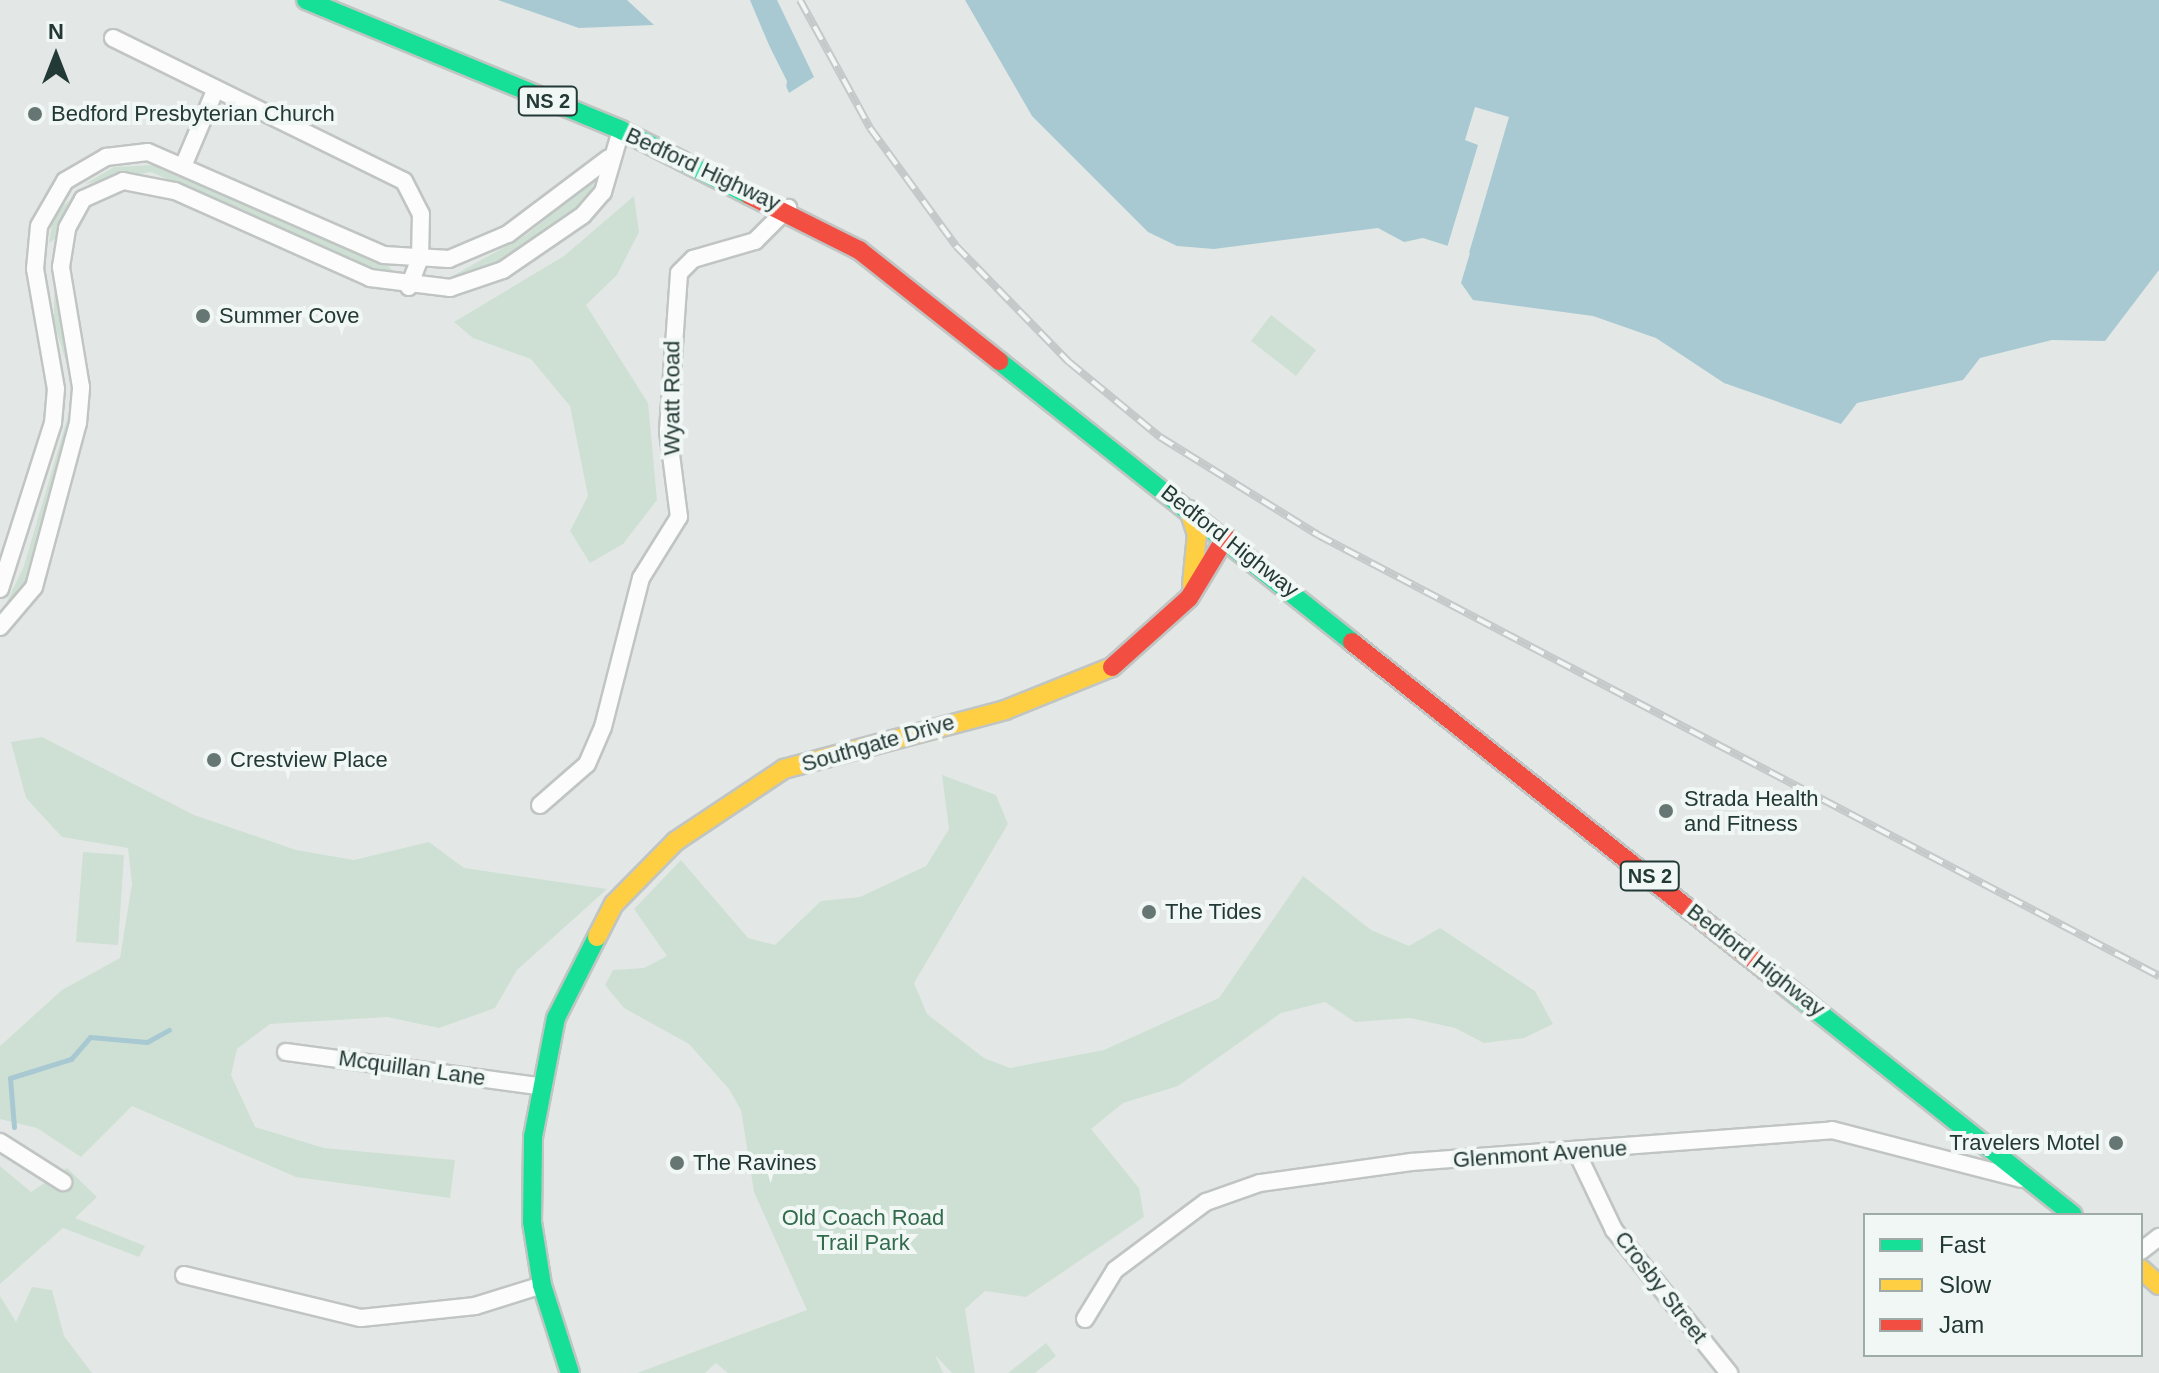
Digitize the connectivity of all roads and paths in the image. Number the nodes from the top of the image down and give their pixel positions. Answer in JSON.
{"nodes":[{"id":1,"x":306,"y":0,"type":"edge"},
{"id":2,"x":113,"y":38,"type":"dead end"},
{"id":3,"x":214,"y":93,"type":"junction"},
{"id":4,"x":621,"y":130,"type":"junction"},
{"id":5,"x":609,"y":158,"type":"junction"},
{"id":6,"x":184,"y":164,"type":"junction"},
{"id":7,"x":788,"y":208,"type":"junction"},
{"id":8,"x":420,"y":258,"type":"junction"},
{"id":9,"x":409,"y":287,"type":"junction"},
{"id":10,"x":1189,"y":510,"type":"junction"},
{"id":11,"x":1226,"y":537,"type":"junction"},
{"id":12,"x":0,"y":589,"type":"edge"},
{"id":13,"x":1189,"y":598,"type":"junction"},
{"id":14,"x":0,"y":627,"type":"edge"},
{"id":15,"x":540,"y":805,"type":"dead end"},
{"id":16,"x":286,"y":1052,"type":"dead end"},
{"id":17,"x":539,"y":1086,"type":"junction"},
{"id":18,"x":0,"y":1142,"type":"edge"},
{"id":19,"x":1578,"y":1155,"type":"junction"},
{"id":20,"x":63,"y":1182,"type":"dead end"},
{"id":21,"x":2042,"y":1184,"type":"junction"},
{"id":22,"x":2071,"y":1213,"type":"edge"},
{"id":23,"x":2159,"y":1237,"type":"edge"},
{"id":24,"x":2143,"y":1249,"type":"edge"},
{"id":25,"x":2143,"y":1271,"type":"edge"},
{"id":26,"x":184,"y":1275,"type":"dead end"},
{"id":27,"x":542,"y":1285,"type":"junction"},
{"id":28,"x":2159,"y":1285,"type":"edge"},
{"id":29,"x":1085,"y":1319,"type":"dead end"},
{"id":30,"x":570,"y":1373,"type":"edge"},
{"id":31,"x":1729,"y":1373,"type":"edge"}],
"edges":[{"from":1,"to":4,"type":"main road","name":"Bedford Highway","number":"NS 2"},
{"from":2,"to":3,"type":"street"},
{"from":3,"to":6,"type":"street"},
{"from":3,"to":8,"type":"street"},
{"from":4,"to":5,"type":"street"},
{"from":4,"to":7,"type":"main road","name":"Bedford Highway","number":"NS 2"},
{"from":5,"to":8,"type":"street"},
{"from":5,"to":9,"type":"street"},
{"from":6,"to":8,"type":"street"},
{"from":6,"to":12,"type":"street"},
{"from":7,"to":10,"type":"main road","name":"Bedford Highway","number":"NS 2"},
{"from":7,"to":15,"type":"street","name":"Wyatt Road"},
{"from":8,"to":9,"type":"street"},
{"from":9,"to":14,"type":"street"},
{"from":10,"to":11,"type":"main road","name":"Bedford Highway","number":"NS 2"},
{"from":10,"to":13,"type":"main road"},
{"from":11,"to":13,"type":"main road","name":"Southgate Drive"},
{"from":11,"to":21,"type":"main road","name":"Bedford Highway","number":"NS 2"},
{"from":13,"to":17,"type":"main road","name":"Southgate Drive"},
{"from":16,"to":17,"type":"street","name":"Mcquillan Lane"},
{"from":17,"to":27,"type":"main road","name":"Southgate Drive"},
{"from":18,"to":20,"type":"street"},
{"from":19,"to":21,"type":"street","name":"Glenmont Avenue"},
{"from":19,"to":29,"type":"street","name":"Glenmont Avenue"},
{"from":19,"to":31,"type":"street","name":"Crosby Street"},
{"from":21,"to":22,"type":"main road","name":"Bedford Highway","number":"NS 2"},
{"from":23,"to":24,"type":"street"},
{"from":25,"to":28,"type":"main road"},
{"from":26,"to":27,"type":"street"},
{"from":27,"to":30,"type":"main road","name":"Southgate Drive"}]}
